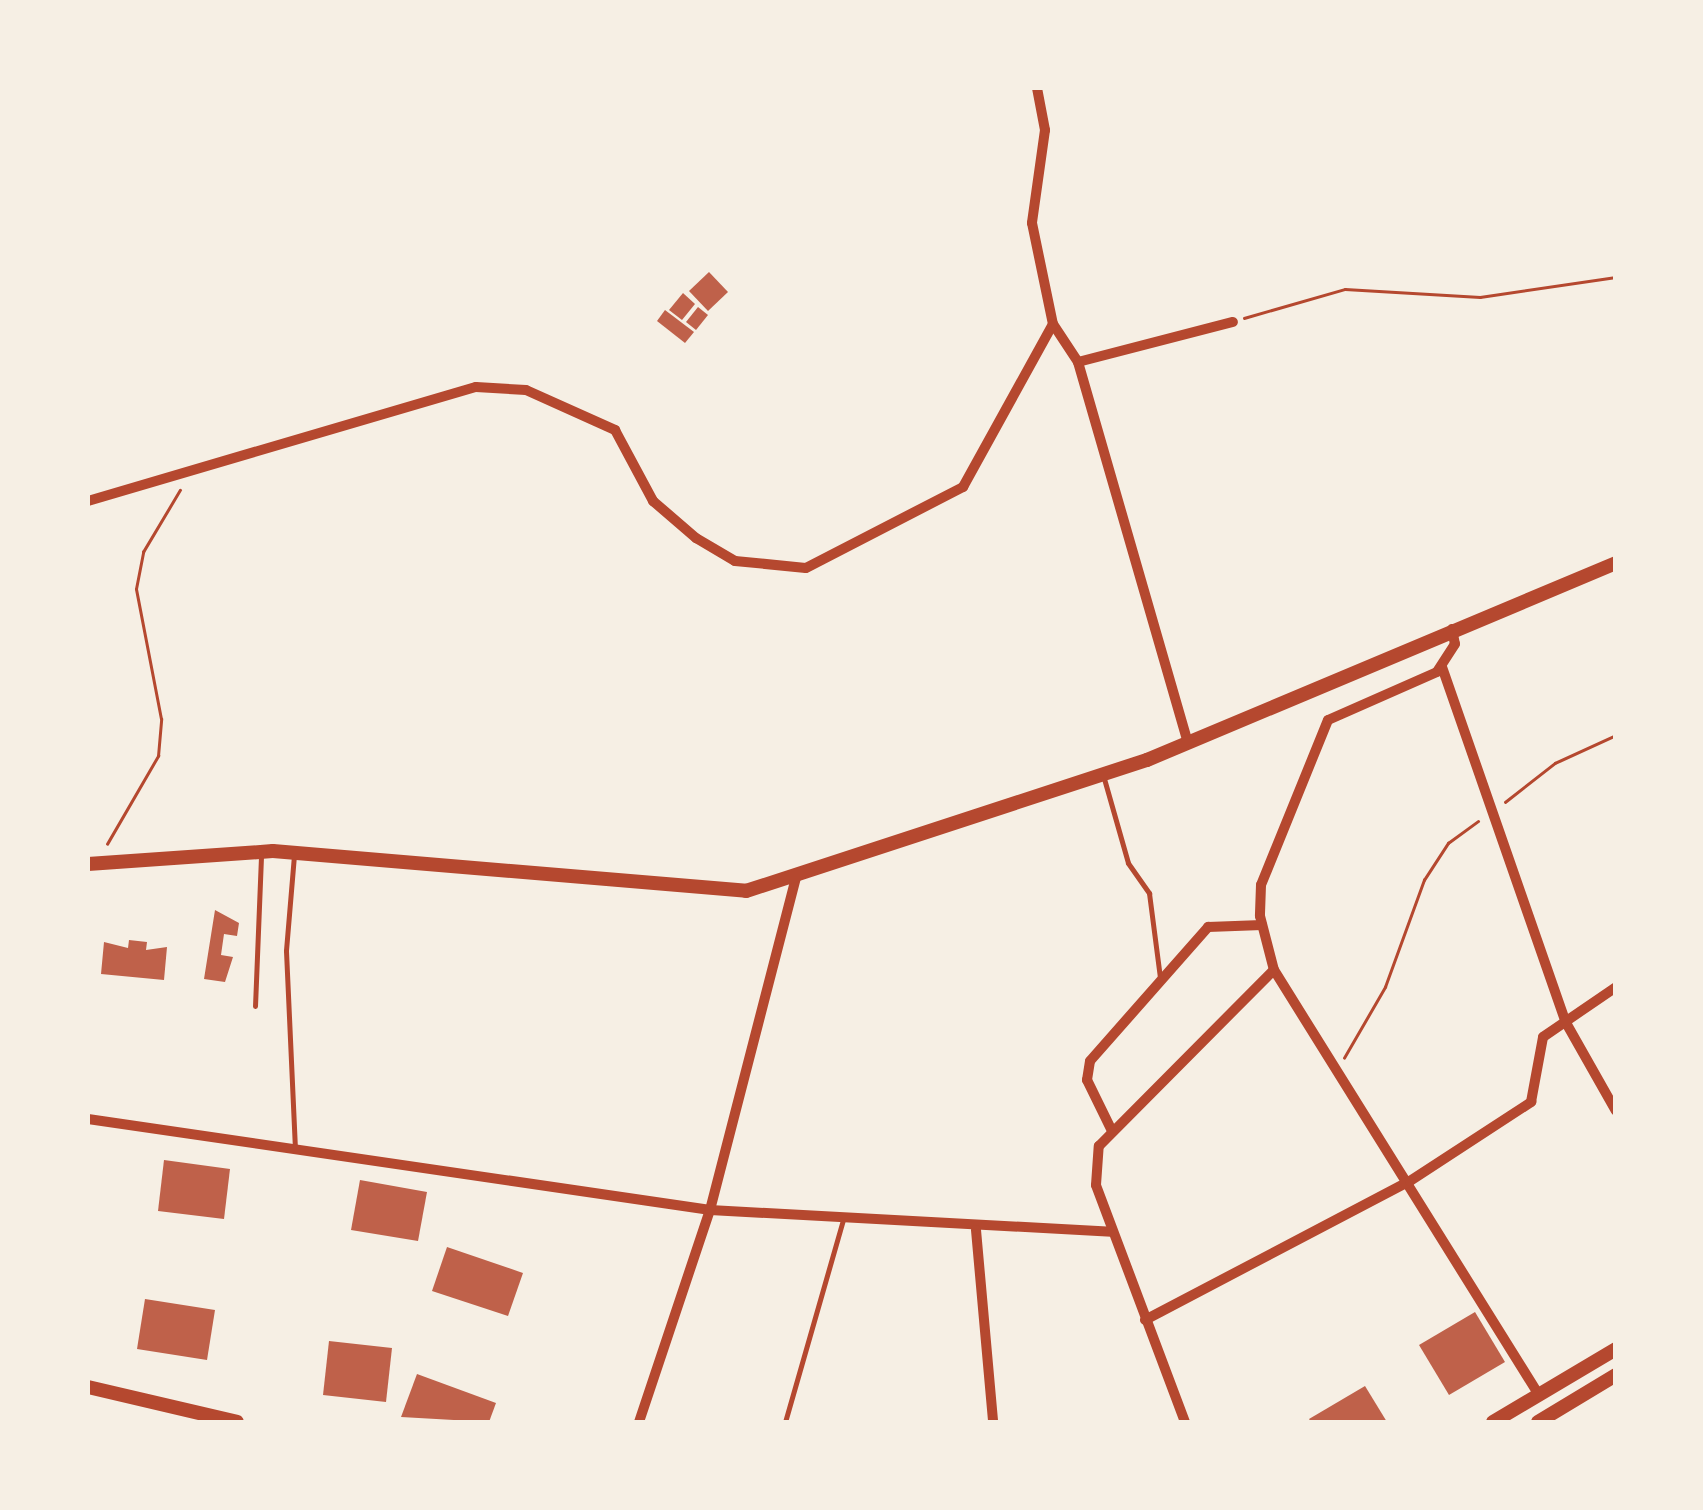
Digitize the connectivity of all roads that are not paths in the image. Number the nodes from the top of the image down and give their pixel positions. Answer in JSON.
{"nodes":[{"id":1,"x":1037,"y":88,"type":"edge"},
{"id":2,"x":1233,"y":322,"type":"road end"},
{"id":3,"x":1053,"y":324,"type":"junction"},
{"id":4,"x":1078,"y":362,"type":"junction"},
{"id":5,"x":88,"y":501,"type":"edge"},
{"id":6,"x":1616,"y":564,"type":"edge"},
{"id":7,"x":1452,"y":627,"type":"junction"},
{"id":8,"x":1442,"y":667,"type":"junction"},
{"id":9,"x":1188,"y":742,"type":"junction"},
{"id":10,"x":1102,"y":776,"type":"junction"},
{"id":11,"x":262,"y":852,"type":"junction"},
{"id":12,"x":294,"y":852,"type":"junction"},
{"id":13,"x":92,"y":864,"type":"edge"},
{"id":14,"x":796,"y":878,"type":"junction"},
{"id":15,"x":1262,"y":926,"type":"junction"},
{"id":16,"x":1274,"y":970,"type":"junction"},
{"id":17,"x":1161,"y":981,"type":"junction"},
{"id":18,"x":1616,"y":987,"type":"edge"},
{"id":19,"x":255,"y":1006,"type":"dead end"},
{"id":20,"x":1566,"y":1021,"type":"junction"},
{"id":21,"x":1616,"y":1111,"type":"edge"},
{"id":22,"x":88,"y":1118,"type":"edge"},
{"id":23,"x":1112,"y":1131,"type":"junction"},
{"id":24,"x":295,"y":1152,"type":"junction"},
{"id":25,"x":1410,"y":1180,"type":"junction"},
{"id":26,"x":710,"y":1210,"type":"junction"},
{"id":27,"x":843,"y":1220,"type":"junction"},
{"id":28,"x":976,"y":1230,"type":"junction"},
{"id":29,"x":1111,"y":1232,"type":"junction"},
{"id":30,"x":1145,"y":1320,"type":"junction"},
{"id":31,"x":1616,"y":1349,"type":"edge"},
{"id":32,"x":1616,"y":1375,"type":"edge"},
{"id":33,"x":88,"y":1387,"type":"edge"},
{"id":34,"x":1540,"y":1396,"type":"junction"},
{"id":35,"x":237,"y":1422,"type":"edge"},
{"id":36,"x":639,"y":1422,"type":"edge"},
{"id":37,"x":785,"y":1422,"type":"edge"},
{"id":38,"x":992,"y":1422,"type":"edge"},
{"id":39,"x":1185,"y":1422,"type":"edge"},
{"id":40,"x":1493,"y":1422,"type":"edge"},
{"id":41,"x":1538,"y":1422,"type":"edge"}],
"edges":[{"from":1,"to":3,"type":"street"},
{"from":2,"to":4,"type":"street"},
{"from":3,"to":4,"type":"street"},
{"from":3,"to":5,"type":"street"},
{"from":4,"to":9,"type":"street"},
{"from":6,"to":7,"type":"street"},
{"from":7,"to":8,"type":"street"},
{"from":7,"to":9,"type":"street"},
{"from":8,"to":15,"type":"street"},
{"from":8,"to":20,"type":"street"},
{"from":9,"to":10,"type":"street"},
{"from":10,"to":14,"type":"street"},
{"from":10,"to":17,"type":"lane"},
{"from":11,"to":12,"type":"street"},
{"from":11,"to":13,"type":"street"},
{"from":11,"to":19,"type":"lane"},
{"from":12,"to":14,"type":"street"},
{"from":12,"to":24,"type":"lane"},
{"from":14,"to":26,"type":"street"},
{"from":15,"to":16,"type":"street"},
{"from":15,"to":17,"type":"street"},
{"from":16,"to":23,"type":"street"},
{"from":16,"to":25,"type":"street"},
{"from":17,"to":23,"type":"street"},
{"from":18,"to":20,"type":"street"},
{"from":20,"to":21,"type":"street"},
{"from":20,"to":25,"type":"street"},
{"from":22,"to":24,"type":"street"},
{"from":23,"to":29,"type":"street"},
{"from":24,"to":26,"type":"street"},
{"from":25,"to":30,"type":"street"},
{"from":25,"to":34,"type":"street"},
{"from":26,"to":27,"type":"street"},
{"from":26,"to":36,"type":"street"},
{"from":27,"to":28,"type":"street"},
{"from":27,"to":37,"type":"lane"},
{"from":28,"to":29,"type":"street"},
{"from":28,"to":38,"type":"street"},
{"from":29,"to":30,"type":"street"},
{"from":30,"to":39,"type":"street"},
{"from":31,"to":34,"type":"street"},
{"from":32,"to":41,"type":"street"},
{"from":33,"to":35,"type":"street"},
{"from":34,"to":40,"type":"street"}]}
